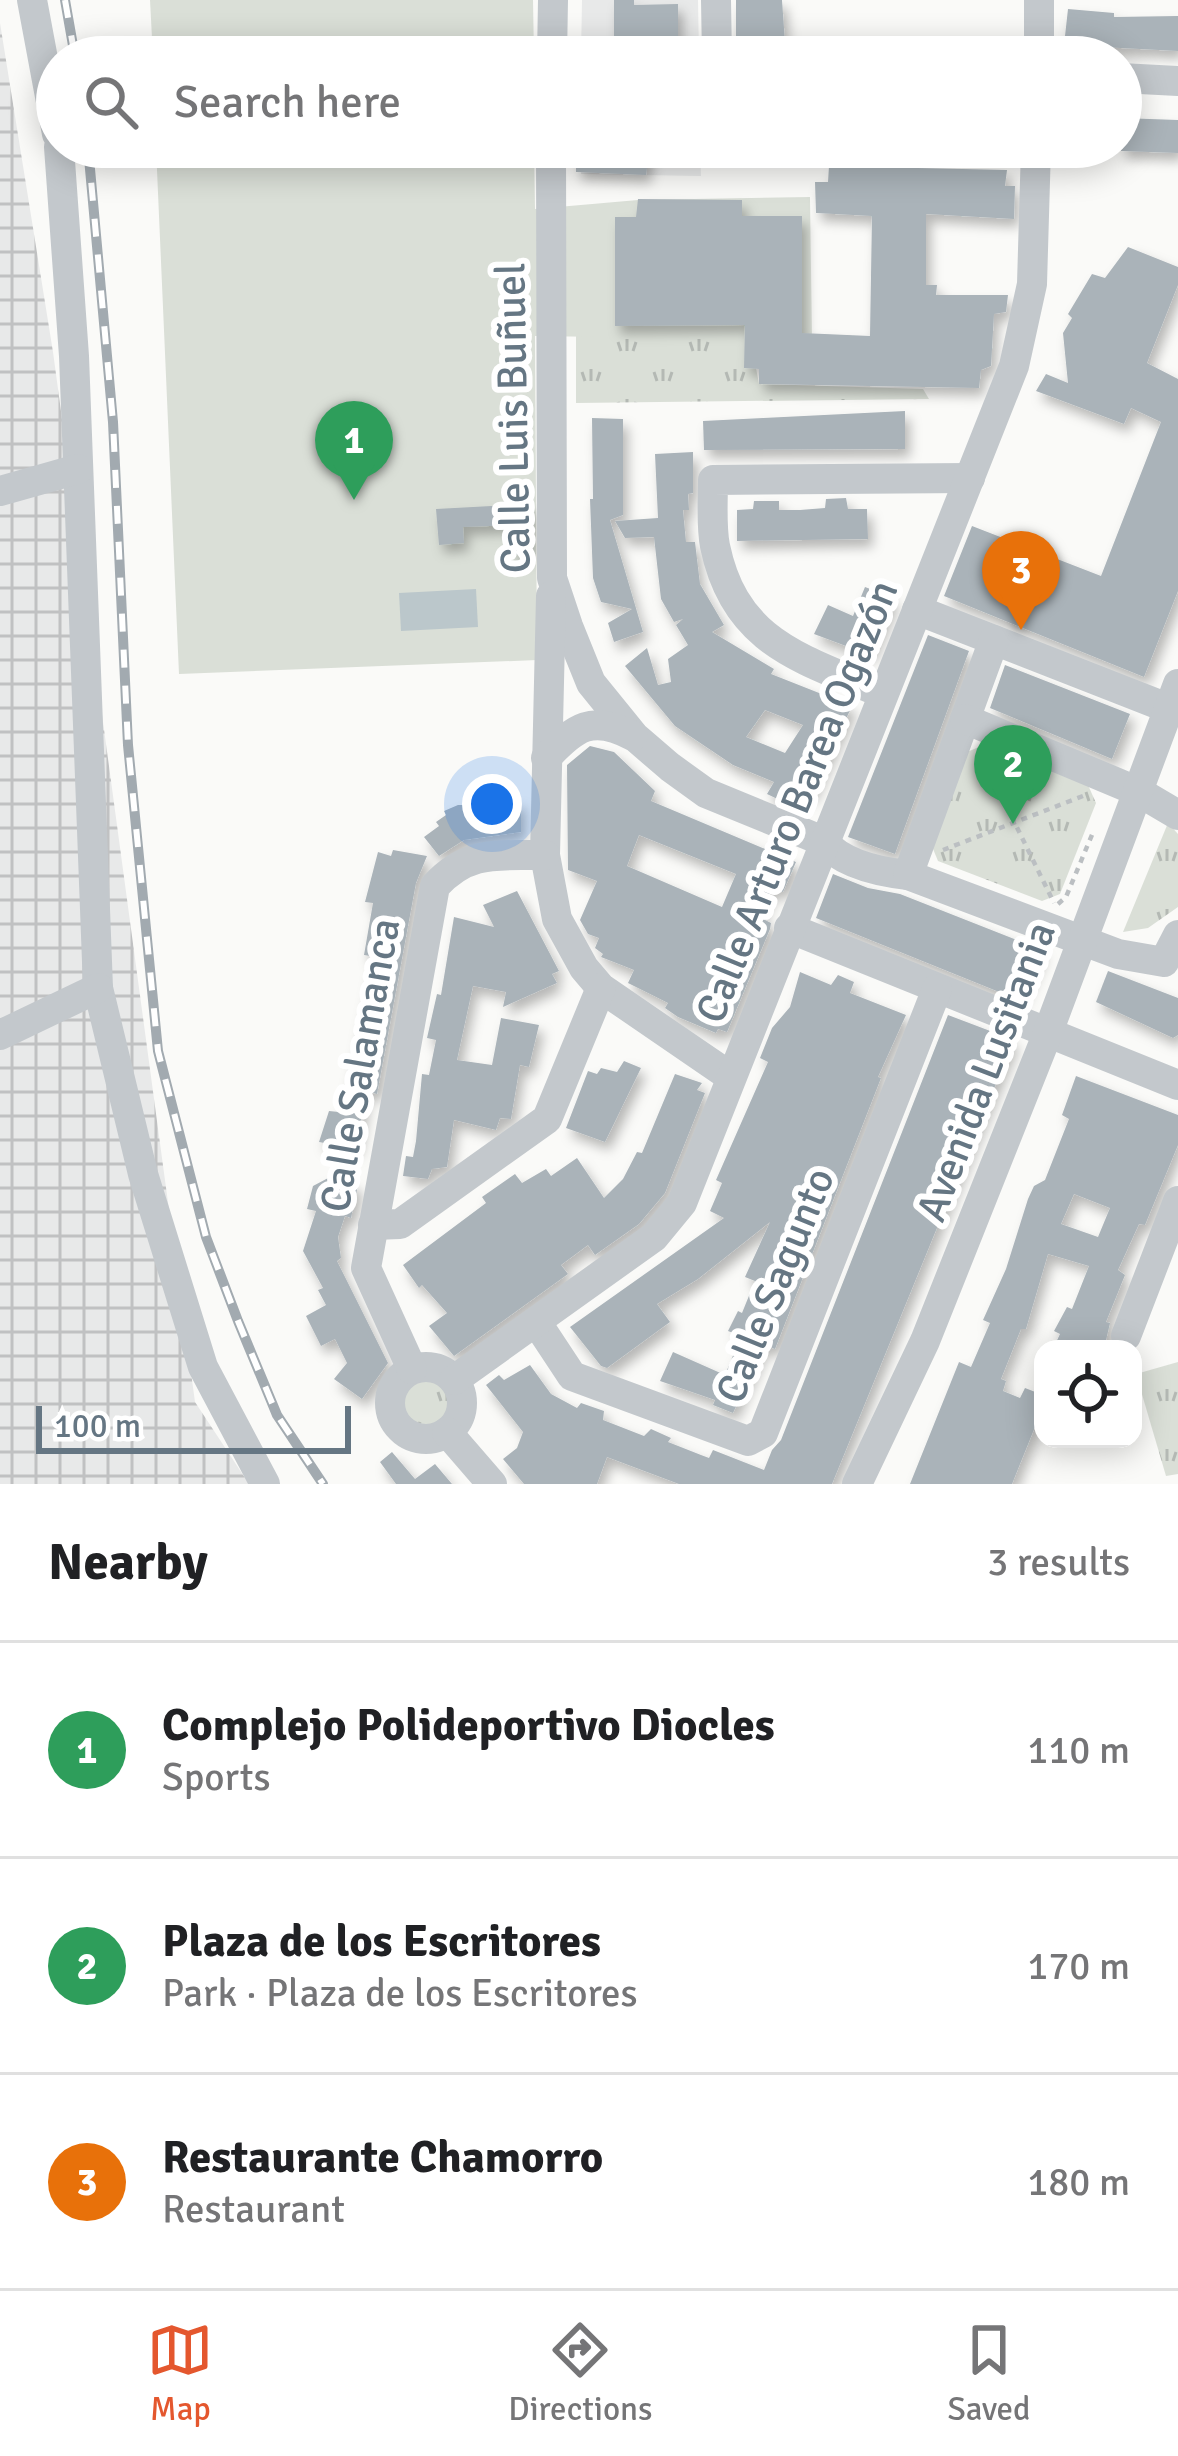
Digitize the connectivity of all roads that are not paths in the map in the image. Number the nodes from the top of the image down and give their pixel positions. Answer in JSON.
{"nodes":[{"id":1,"x":32,"y":0,"type":"edge"},
{"id":2,"x":553,"y":0,"type":"edge"},
{"id":3,"x":716,"y":0,"type":"edge"},
{"id":4,"x":1039,"y":0,"type":"edge"},
{"id":5,"x":39,"y":36,"type":"edge"},
{"id":6,"x":552,"y":36,"type":"edge"},
{"id":7,"x":717,"y":36,"type":"edge"},
{"id":8,"x":1039,"y":36,"type":"edge"},
{"id":9,"x":1142,"y":79,"type":"edge"},
{"id":10,"x":1178,"y":81,"type":"edge"},
{"id":11,"x":60,"y":168,"type":"edge"},
{"id":12,"x":551,"y":168,"type":"edge"},
{"id":13,"x":1035,"y":168,"type":"edge"},
{"id":14,"x":79,"y":469,"type":"junction"},
{"id":15,"x":970,"y":478,"type":"junction"},
{"id":16,"x":0,"y":491,"type":"edge"},
{"id":17,"x":551,"y":578,"type":"junction"},
{"id":18,"x":917,"y":610,"type":"junction"},
{"id":19,"x":994,"y":640,"type":"junction"},
{"id":20,"x":882,"y":693,"type":"junction"},
{"id":21,"x":1175,"y":701,"type":"edge"},
{"id":22,"x":970,"y":730,"type":"junction"},
{"id":23,"x":634,"y":736,"type":"junction"},
{"id":24,"x":546,"y":758,"type":"junction"},
{"id":25,"x":1139,"y":792,"type":"junction"},
{"id":26,"x":1178,"y":815,"type":"edge"},
{"id":27,"x":823,"y":841,"type":"junction"},
{"id":28,"x":545,"y":855,"type":"junction"},
{"id":29,"x":908,"y":875,"type":"junction"},
{"id":30,"x":789,"y":928,"type":"junction"},
{"id":31,"x":1080,"y":940,"type":"junction"},
{"id":32,"x":1175,"y":959,"type":"edge"},
{"id":33,"x":98,"y":988,"type":"junction"},
{"id":34,"x":601,"y":988,"type":"junction"},
{"id":35,"x":937,"y":989,"type":"junction"},
{"id":36,"x":0,"y":1035,"type":"edge"},
{"id":37,"x":1047,"y":1035,"type":"junction"},
{"id":38,"x":731,"y":1077,"type":"junction"},
{"id":39,"x":1178,"y":1085,"type":"edge"},
{"id":40,"x":1178,"y":1202,"type":"edge"},
{"id":41,"x":373,"y":1225,"type":"junction"},
{"id":42,"x":1172,"y":1237,"type":"edge"},
{"id":43,"x":932,"y":1321,"type":"junction"},
{"id":44,"x":537,"y":1323,"type":"junction"},
{"id":45,"x":1126,"y":1336,"type":"dead end"},
{"id":46,"x":412,"y":1369,"type":"junction"},
{"id":47,"x":454,"y":1380,"type":"junction"},
{"id":48,"x":448,"y":1432,"type":"junction"},
{"id":49,"x":265,"y":1484,"type":"edge"},
{"id":50,"x":492,"y":1484,"type":"edge"},
{"id":51,"x":857,"y":1484,"type":"edge"},
{"id":52,"x":876,"y":1484,"type":"edge"}],
"edges":[{"from":1,"to":5,"type":"street"},
{"from":2,"to":6,"type":"street"},
{"from":3,"to":7,"type":"street"},
{"from":4,"to":8,"type":"street"},
{"from":9,"to":10,"type":"street"},
{"from":11,"to":14,"type":"street"},
{"from":12,"to":17,"type":"street","name":"Calle Luis Buñuel"},
{"from":13,"to":15,"type":"street","name":"Calle Arturo Barea Ogazón"},
{"from":14,"to":16,"type":"street"},
{"from":14,"to":33,"type":"street"},
{"from":15,"to":18,"type":"street","name":"Calle Arturo Barea Ogazón"},
{"from":15,"to":20,"type":"street"},
{"from":17,"to":23,"type":"street","name":"Calle Luis Buñuel"},
{"from":17,"to":24,"type":"street"},
{"from":18,"to":19,"type":"street"},
{"from":18,"to":20,"type":"street","name":"Calle Arturo Barea Ogazón"},
{"from":19,"to":21,"type":"street"},
{"from":19,"to":22,"type":"street"},
{"from":20,"to":27,"type":"street","name":"Calle Arturo Barea Ogazón"},
{"from":21,"to":25,"type":"street","name":"Avenida Lusitania"},
{"from":22,"to":25,"type":"street"},
{"from":22,"to":29,"type":"street"},
{"from":23,"to":24,"type":"street"},
{"from":23,"to":27,"type":"street","name":"Calle Luis Buñuel"},
{"from":24,"to":28,"type":"street"},
{"from":25,"to":26,"type":"street"},
{"from":25,"to":31,"type":"street","name":"Avenida Lusitania"},
{"from":27,"to":29,"type":"street","name":"Calle Luis Buñuel"},
{"from":27,"to":30,"type":"street","name":"Calle Arturo Barea Ogazón"},
{"from":28,"to":34,"type":"street"},
{"from":28,"to":41,"type":"street","name":"Calle Salamanca"},
{"from":29,"to":31,"type":"street","name":"Calle Luis Buñuel"},
{"from":30,"to":35,"type":"street"},
{"from":30,"to":38,"type":"street","name":"Calle Arturo Barea Ogazón"},
{"from":31,"to":32,"type":"street","name":"Calle Luis Buñuel"},
{"from":31,"to":37,"type":"street","name":"Avenida Lusitania"},
{"from":33,"to":36,"type":"street"},
{"from":33,"to":49,"type":"street"},
{"from":34,"to":38,"type":"street"},
{"from":34,"to":41,"type":"street"},
{"from":35,"to":37,"type":"street"},
{"from":35,"to":44,"type":"street","name":"Calle Sagunto"},
{"from":37,"to":39,"type":"street"},
{"from":37,"to":43,"type":"street","name":"Avenida Lusitania"},
{"from":38,"to":44,"type":"street","name":"Calle Arturo Barea Ogazón"},
{"from":40,"to":42,"type":"street"},
{"from":41,"to":46,"type":"street","name":"Calle Salamanca"},
{"from":42,"to":45,"type":"street"},
{"from":43,"to":51,"type":"street","name":"Avenida Lusitania"},
{"from":43,"to":52,"type":"street"},
{"from":44,"to":47,"type":"street","name":"Calle Arturo Barea Ogazón"},
{"from":46,"to":47,"type":"street"},
{"from":46,"to":48,"type":"street"},
{"from":47,"to":48,"type":"street"},
{"from":48,"to":50,"type":"street"}]}
